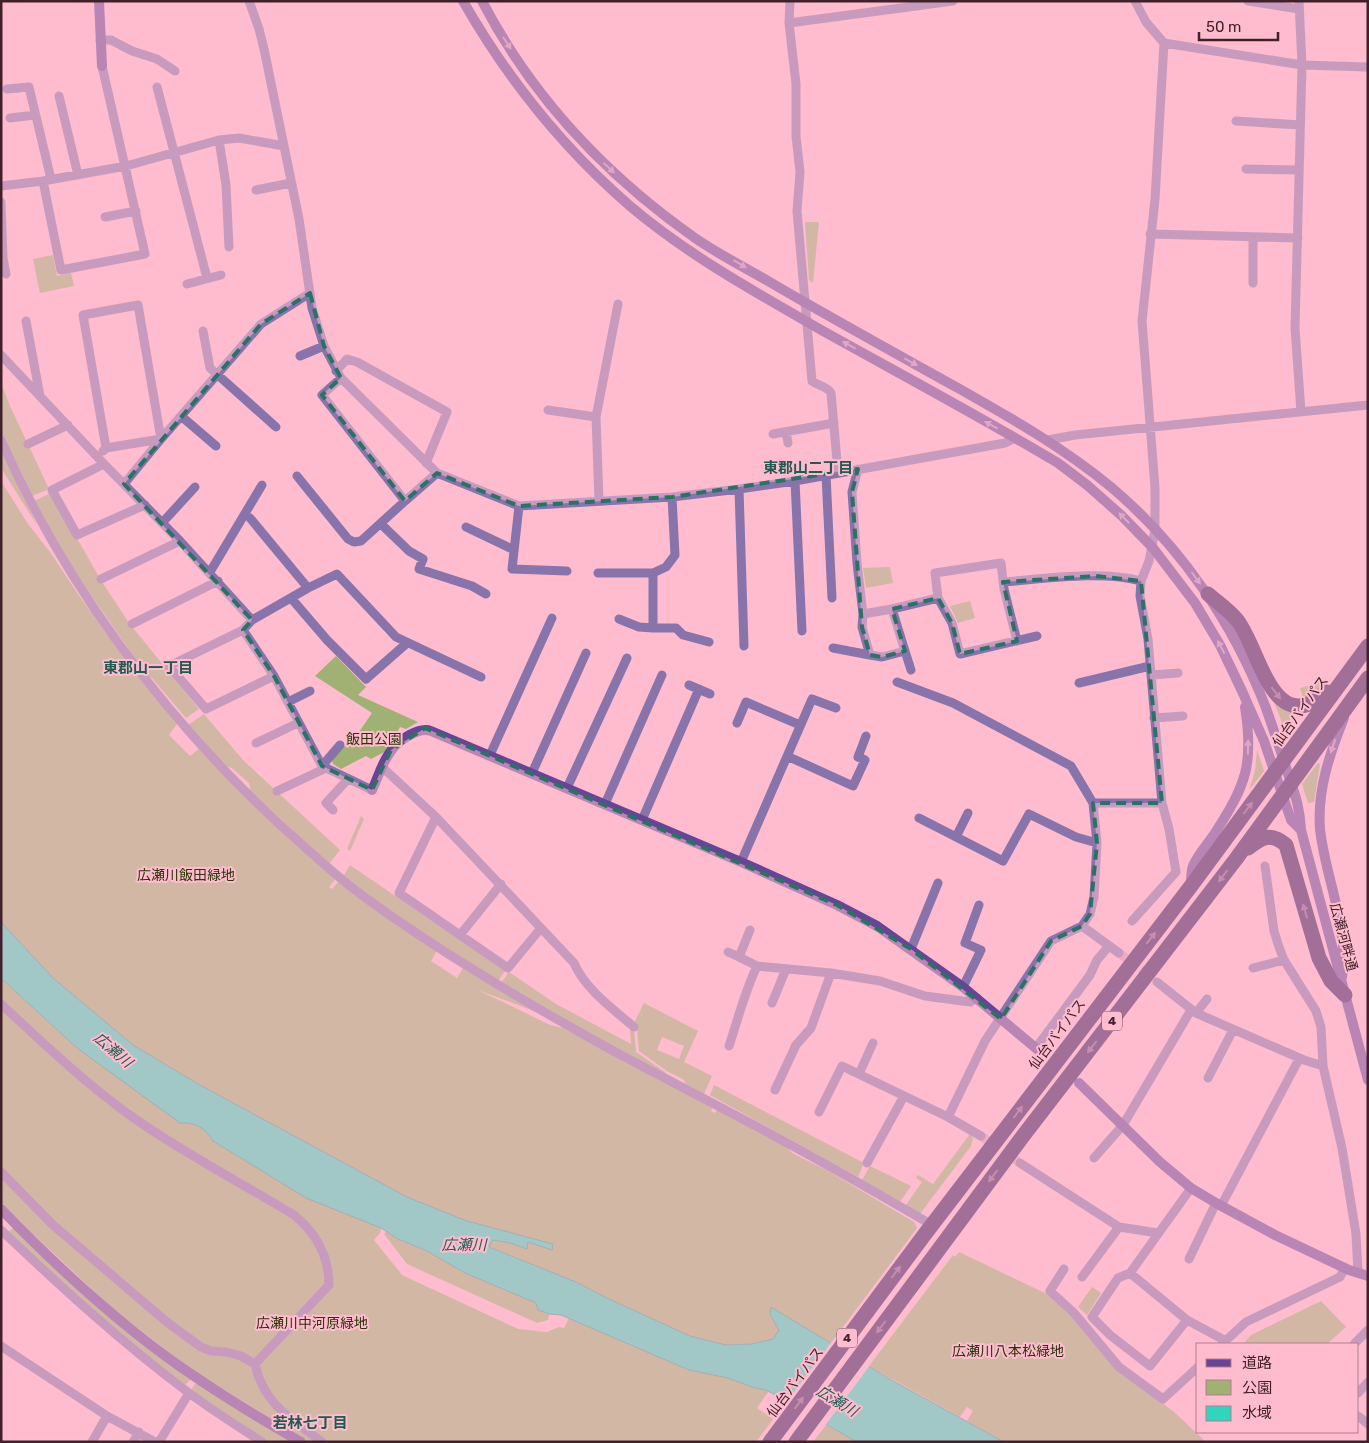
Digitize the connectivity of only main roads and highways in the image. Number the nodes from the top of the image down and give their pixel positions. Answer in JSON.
{"nodes":[{"id":1,"x":1208,"y":594,"type":"road end"},
{"id":2,"x":1368,"y":646,"type":"edge"},
{"id":3,"x":1344,"y":678,"type":"junction"},
{"id":4,"x":1368,"y":678,"type":"edge"},
{"id":5,"x":1236,"y":859,"type":"junction"},
{"id":6,"x":1343,"y":987,"type":"road end"},
{"id":7,"x":770,"y":1442,"type":"edge"},
{"id":8,"x":796,"y":1442,"type":"edge"}],
"edges":[{"from":1,"to":3,"type":"highway","one_way":true},
{"from":2,"to":3,"type":"highway","name":"仙台バイパス","number":"4"},
{"from":7,"to":3,"type":"highway","name":"仙台バイパス","number":"4","one_way":true},
{"from":4,"to":5,"type":"highway","number":"4"},
{"from":6,"to":5,"type":"highway","one_way":true},
{"from":5,"to":8,"type":"highway","number":"4","one_way":true}]}
